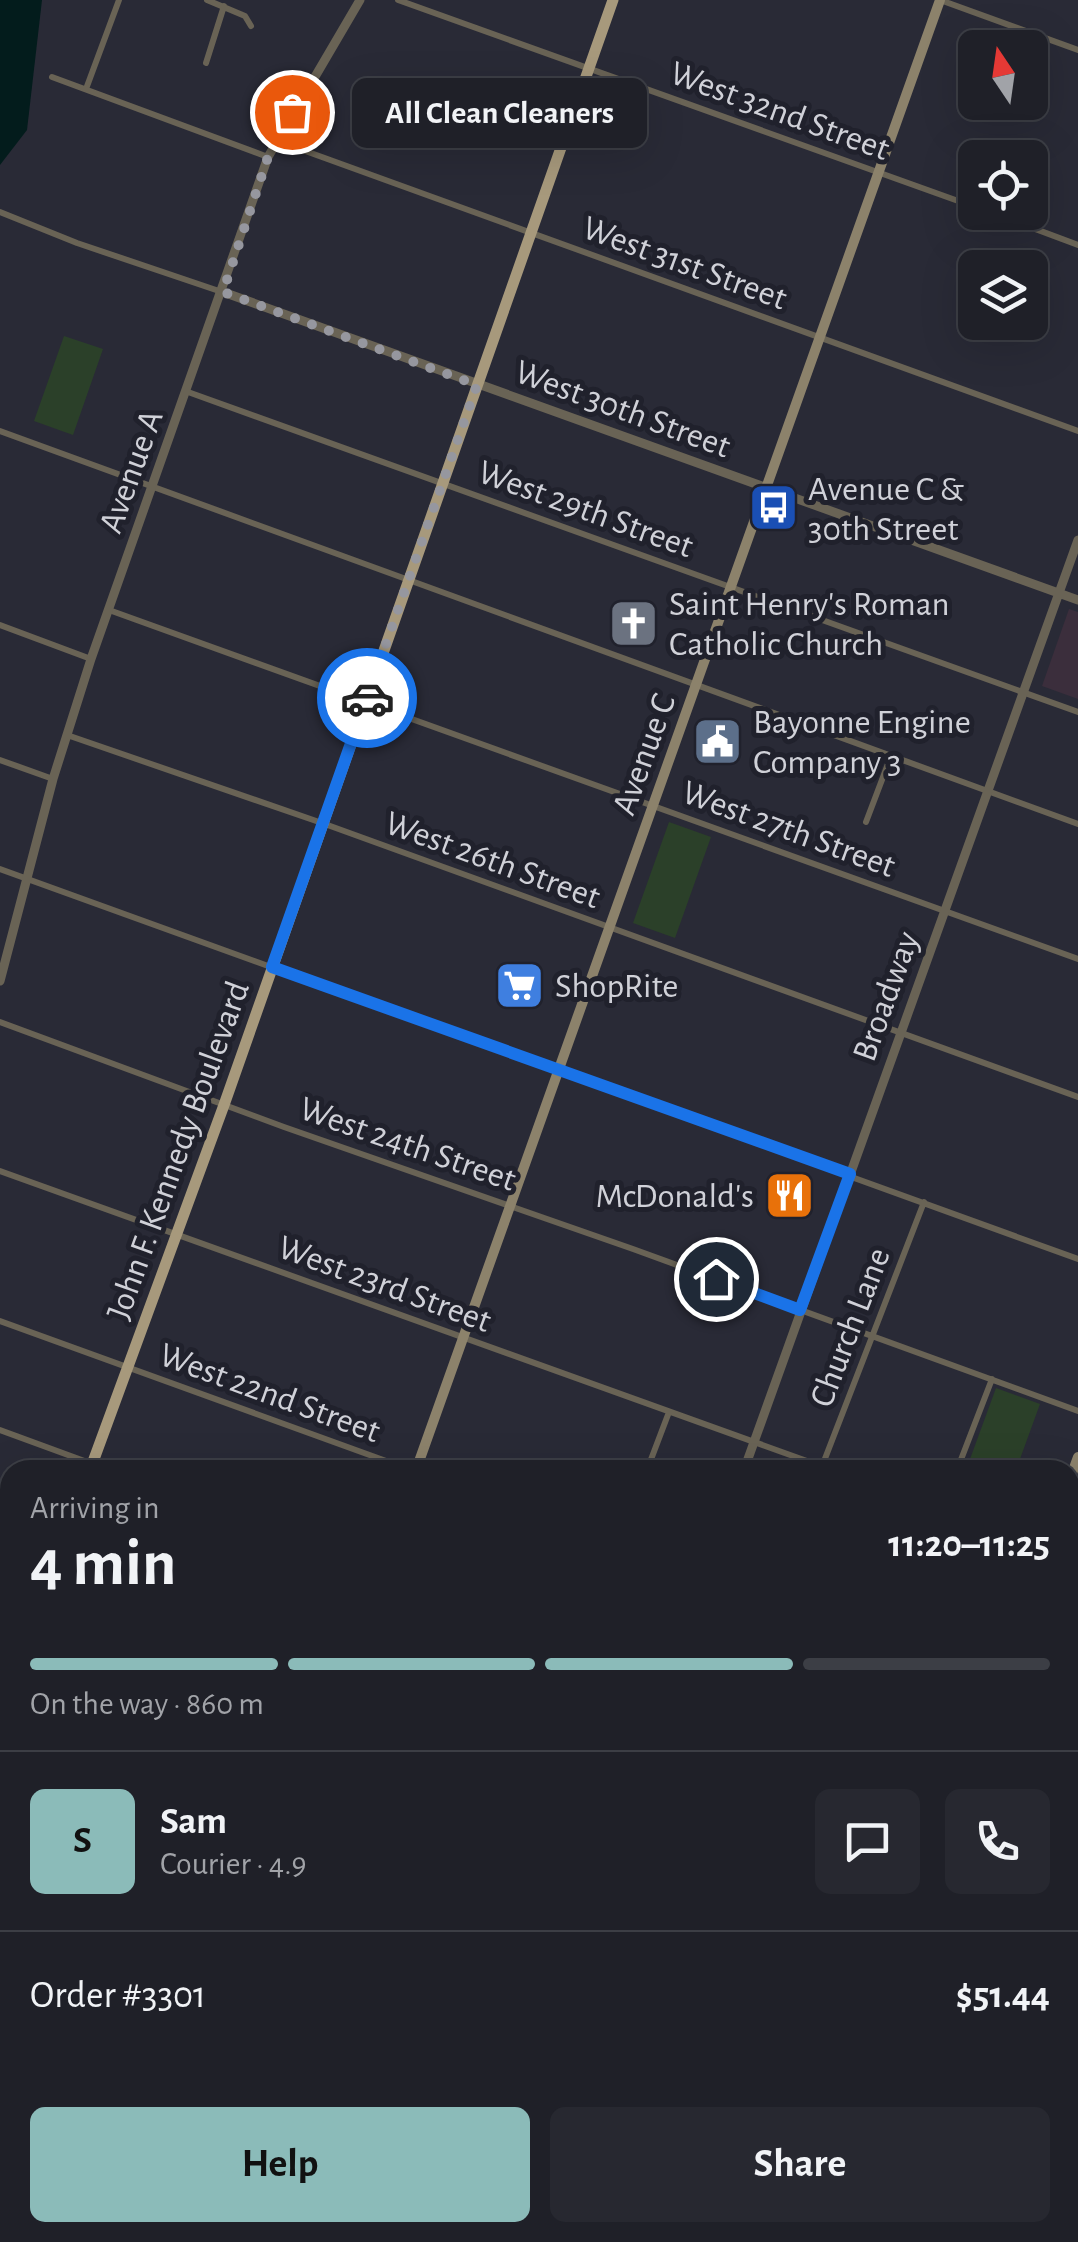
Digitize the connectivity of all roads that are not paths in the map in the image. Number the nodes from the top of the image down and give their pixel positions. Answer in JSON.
{"nodes":[{"id":1,"x":119,"y":0,"type":"edge"},
{"id":2,"x":207,"y":0,"type":"edge"},
{"id":3,"x":360,"y":0,"type":"edge"},
{"id":4,"x":398,"y":0,"type":"edge"},
{"id":5,"x":612,"y":0,"type":"edge"},
{"id":6,"x":940,"y":0,"type":"edge"},
{"id":7,"x":224,"y":6,"type":"junction"},
{"id":8,"x":251,"y":26,"type":"dead end"},
{"id":9,"x":1078,"y":50,"type":"edge"},
{"id":10,"x":206,"y":63,"type":"dead end"},
{"id":11,"x":589,"y":68,"type":"junction"},
{"id":12,"x":52,"y":77,"type":"dead end"},
{"id":13,"x":86,"y":89,"type":"junction"},
{"id":14,"x":275,"y":140,"type":"junction"},
{"id":15,"x":268,"y":157,"type":"junction"},
{"id":16,"x":881,"y":173,"type":"junction"},
{"id":17,"x":958,"y":201,"type":"edge"},
{"id":18,"x":0,"y":212,"type":"edge"},
{"id":19,"x":1040,"y":230,"type":"edge"},
{"id":20,"x":530,"y":231,"type":"junction"},
{"id":21,"x":1078,"y":244,"type":"edge"},
{"id":22,"x":223,"y":292,"type":"junction"},
{"id":23,"x":822,"y":339,"type":"junction"},
{"id":24,"x":477,"y":385,"type":"junction"},
{"id":25,"x":188,"y":392,"type":"junction"},
{"id":26,"x":0,"y":431,"type":"edge"},
{"id":27,"x":1078,"y":431,"type":"edge"},
{"id":28,"x":442,"y":483,"type":"junction"},
{"id":29,"x":154,"y":488,"type":"junction"},
{"id":30,"x":768,"y":489,"type":"junction"},
{"id":31,"x":1078,"y":540,"type":"edge"},
{"id":32,"x":408,"y":581,"type":"junction"},
{"id":33,"x":730,"y":587,"type":"junction"},
{"id":34,"x":1059,"y":594,"type":"junction"},
{"id":35,"x":1078,"y":600,"type":"edge"},
{"id":36,"x":109,"y":610,"type":"junction"},
{"id":37,"x":0,"y":624,"type":"edge"},
{"id":38,"x":91,"y":659,"type":"junction"},
{"id":39,"x":697,"y":685,"type":"junction"},
{"id":40,"x":1024,"y":692,"type":"junction"},
{"id":41,"x":366,"y":702,"type":"junction"},
{"id":42,"x":1078,"y":712,"type":"edge"},
{"id":43,"x":67,"y":734,"type":"junction"},
{"id":44,"x":891,"y":756,"type":"junction"},
{"id":45,"x":0,"y":760,"type":"edge"},
{"id":46,"x":53,"y":779,"type":"junction"},
{"id":47,"x":989,"y":791,"type":"junction"},
{"id":48,"x":654,"y":806,"type":"junction"},
{"id":49,"x":866,"y":822,"type":"dead end"},
{"id":50,"x":322,"y":823,"type":"junction"},
{"id":51,"x":1078,"y":824,"type":"edge"},
{"id":52,"x":0,"y":869,"type":"edge"},
{"id":53,"x":28,"y":879,"type":"junction"},
{"id":54,"x":944,"y":911,"type":"junction"},
{"id":55,"x":609,"y":927,"type":"junction"},
{"id":56,"x":1078,"y":959,"type":"edge"},
{"id":57,"x":272,"y":967,"type":"junction"},
{"id":58,"x":0,"y":981,"type":"edge"},
{"id":59,"x":0,"y":1022,"type":"edge"},
{"id":60,"x":902,"y":1032,"type":"junction"},
{"id":61,"x":557,"y":1069,"type":"junction"},
{"id":62,"x":1078,"y":1097,"type":"edge"},
{"id":63,"x":224,"y":1106,"type":"junction"},
{"id":64,"x":0,"y":1172,"type":"edge"},
{"id":65,"x":850,"y":1174,"type":"junction"},
{"id":66,"x":924,"y":1202,"type":"junction"},
{"id":67,"x":509,"y":1204,"type":"junction"},
{"id":68,"x":176,"y":1234,"type":"junction"},
{"id":69,"x":1078,"y":1258,"type":"edge"},
{"id":70,"x":800,"y":1310,"type":"junction"},
{"id":71,"x":0,"y":1321,"type":"edge"},
{"id":72,"x":462,"y":1336,"type":"junction"},
{"id":73,"x":874,"y":1337,"type":"junction"},
{"id":74,"x":127,"y":1366,"type":"junction"},
{"id":75,"x":992,"y":1379,"type":"junction"},
{"id":76,"x":1078,"y":1410,"type":"edge"},
{"id":77,"x":669,"y":1412,"type":"junction"},
{"id":78,"x":0,"y":1430,"type":"edge"},
{"id":79,"x":754,"y":1442,"type":"junction"},
{"id":80,"x":74,"y":1460,"type":"edge"},
{"id":81,"x":93,"y":1460,"type":"edge"},
{"id":82,"x":386,"y":1460,"type":"edge"},
{"id":83,"x":417,"y":1460,"type":"edge"},
{"id":84,"x":651,"y":1460,"type":"edge"},
{"id":85,"x":748,"y":1460,"type":"edge"},
{"id":86,"x":801,"y":1460,"type":"edge"},
{"id":87,"x":825,"y":1460,"type":"edge"},
{"id":88,"x":961,"y":1460,"type":"edge"}],
"edges":[{"from":1,"to":13,"type":"street"},
{"from":2,"to":7,"type":"street"},
{"from":3,"to":14,"type":"street","name":"Avenue A"},
{"from":4,"to":11,"type":"street","name":"West 32nd Street"},
{"from":5,"to":11,"type":"main road","name":"John F. Kennedy Boulevard"},
{"from":6,"to":9,"type":"street"},
{"from":6,"to":16,"type":"main road","name":"Avenue C"},
{"from":7,"to":8,"type":"street"},
{"from":7,"to":10,"type":"street"},
{"from":11,"to":16,"type":"street","name":"West 32nd Street"},
{"from":11,"to":20,"type":"main road","name":"John F. Kennedy Boulevard"},
{"from":12,"to":13,"type":"street"},
{"from":13,"to":15,"type":"street"},
{"from":14,"to":15,"type":"street","name":"Avenue A"},
{"from":14,"to":20,"type":"street","name":"West 31st Street"},
{"from":15,"to":22,"type":"street","name":"Avenue A"},
{"from":16,"to":17,"type":"street","name":"West 32nd Street"},
{"from":16,"to":23,"type":"main road","name":"Avenue C"},
{"from":18,"to":22,"type":"street","name":"West 30th Street"},
{"from":19,"to":21,"type":"street"},
{"from":20,"to":23,"type":"street","name":"West 31st Street"},
{"from":20,"to":24,"type":"main road","name":"John F. Kennedy Boulevard"},
{"from":22,"to":24,"type":"street","name":"West 30th Street"},
{"from":22,"to":25,"type":"street","name":"Avenue A"},
{"from":23,"to":27,"type":"street","name":"West 31st Street"},
{"from":23,"to":30,"type":"main road","name":"Avenue C"},
{"from":24,"to":28,"type":"main road","name":"John F. Kennedy Boulevard"},
{"from":24,"to":30,"type":"street","name":"West 30th Street"},
{"from":25,"to":28,"type":"street","name":"West 29th Street"},
{"from":25,"to":29,"type":"street","name":"Avenue A"},
{"from":26,"to":29,"type":"street"},
{"from":28,"to":32,"type":"main road","name":"John F. Kennedy Boulevard"},
{"from":28,"to":33,"type":"street","name":"West 29th Street"},
{"from":29,"to":32,"type":"street"},
{"from":29,"to":36,"type":"street","name":"Avenue A"},
{"from":30,"to":33,"type":"main road","name":"Avenue C"},
{"from":30,"to":34,"type":"street","name":"West 30th Street"},
{"from":31,"to":34,"type":"street","name":"Broadway"},
{"from":32,"to":39,"type":"street"},
{"from":32,"to":41,"type":"main road","name":"John F. Kennedy Boulevard"},
{"from":33,"to":39,"type":"main road","name":"Avenue C"},
{"from":33,"to":40,"type":"street","name":"West 29th Street"},
{"from":34,"to":35,"type":"street","name":"West 30th Street"},
{"from":34,"to":40,"type":"street","name":"Broadway"},
{"from":36,"to":38,"type":"street","name":"Avenue A"},
{"from":36,"to":41,"type":"street","name":"West 27th Street"},
{"from":37,"to":38,"type":"street"},
{"from":38,"to":43,"type":"street","name":"Avenue A"},
{"from":39,"to":44,"type":"street"},
{"from":39,"to":48,"type":"main road","name":"Avenue C"},
{"from":40,"to":42,"type":"street","name":"West 29th Street"},
{"from":40,"to":47,"type":"street","name":"Broadway"},
{"from":41,"to":48,"type":"street","name":"West 27th Street"},
{"from":41,"to":50,"type":"main road","name":"John F. Kennedy Boulevard"},
{"from":43,"to":46,"type":"street","name":"Avenue A"},
{"from":43,"to":50,"type":"street","name":"West 26th Street"},
{"from":44,"to":47,"type":"street"},
{"from":44,"to":49,"type":"street"},
{"from":45,"to":46,"type":"street"},
{"from":46,"to":53,"type":"street","name":"Avenue A"},
{"from":47,"to":51,"type":"street"},
{"from":47,"to":54,"type":"street","name":"Broadway"},
{"from":48,"to":54,"type":"street","name":"West 27th Street"},
{"from":48,"to":55,"type":"main road","name":"Avenue C"},
{"from":50,"to":55,"type":"street","name":"West 26th Street"},
{"from":50,"to":57,"type":"main road","name":"John F. Kennedy Boulevard"},
{"from":52,"to":53,"type":"street"},
{"from":53,"to":57,"type":"street"},
{"from":53,"to":58,"type":"street","name":"Avenue A"},
{"from":54,"to":56,"type":"street","name":"West 27th Street"},
{"from":54,"to":60,"type":"street","name":"Broadway"},
{"from":55,"to":60,"type":"street","name":"West 26th Street"},
{"from":55,"to":61,"type":"main road","name":"Avenue C"},
{"from":57,"to":61,"type":"street"},
{"from":57,"to":63,"type":"main road","name":"John F. Kennedy Boulevard"},
{"from":59,"to":63,"type":"street","name":"West 24th Street"},
{"from":60,"to":62,"type":"street","name":"West 26th Street"},
{"from":60,"to":65,"type":"street","name":"Broadway"},
{"from":61,"to":65,"type":"street"},
{"from":61,"to":67,"type":"main road","name":"Avenue C"},
{"from":63,"to":67,"type":"street","name":"West 24th Street"},
{"from":63,"to":68,"type":"main road","name":"John F. Kennedy Boulevard"},
{"from":64,"to":68,"type":"street","name":"West 23rd Street"},
{"from":65,"to":66,"type":"street"},
{"from":65,"to":70,"type":"street","name":"Broadway"},
{"from":66,"to":69,"type":"street"},
{"from":66,"to":73,"type":"street","name":"Church Lane"},
{"from":67,"to":70,"type":"street","name":"West 24th Street"},
{"from":67,"to":72,"type":"main road","name":"Avenue C"},
{"from":68,"to":72,"type":"street","name":"West 23rd Street"},
{"from":68,"to":74,"type":"main road","name":"John F. Kennedy Boulevard"},
{"from":70,"to":73,"type":"street","name":"West 24th Street"},
{"from":70,"to":79,"type":"street","name":"Broadway"},
{"from":71,"to":74,"type":"street","name":"West 22nd Street"},
{"from":72,"to":77,"type":"street","name":"West 23rd Street"},
{"from":72,"to":83,"type":"main road","name":"Avenue C"},
{"from":73,"to":75,"type":"street","name":"West 24th Street"},
{"from":73,"to":87,"type":"street","name":"Church Lane"},
{"from":74,"to":81,"type":"main road","name":"John F. Kennedy Boulevard"},
{"from":74,"to":82,"type":"street","name":"West 22nd Street"},
{"from":75,"to":76,"type":"street","name":"West 24th Street"},
{"from":75,"to":88,"type":"street"},
{"from":77,"to":79,"type":"street","name":"West 23rd Street"},
{"from":77,"to":84,"type":"street"},
{"from":78,"to":80,"type":"street"},
{"from":79,"to":85,"type":"street","name":"Broadway"},
{"from":79,"to":86,"type":"street","name":"West 23rd Street"}]}
